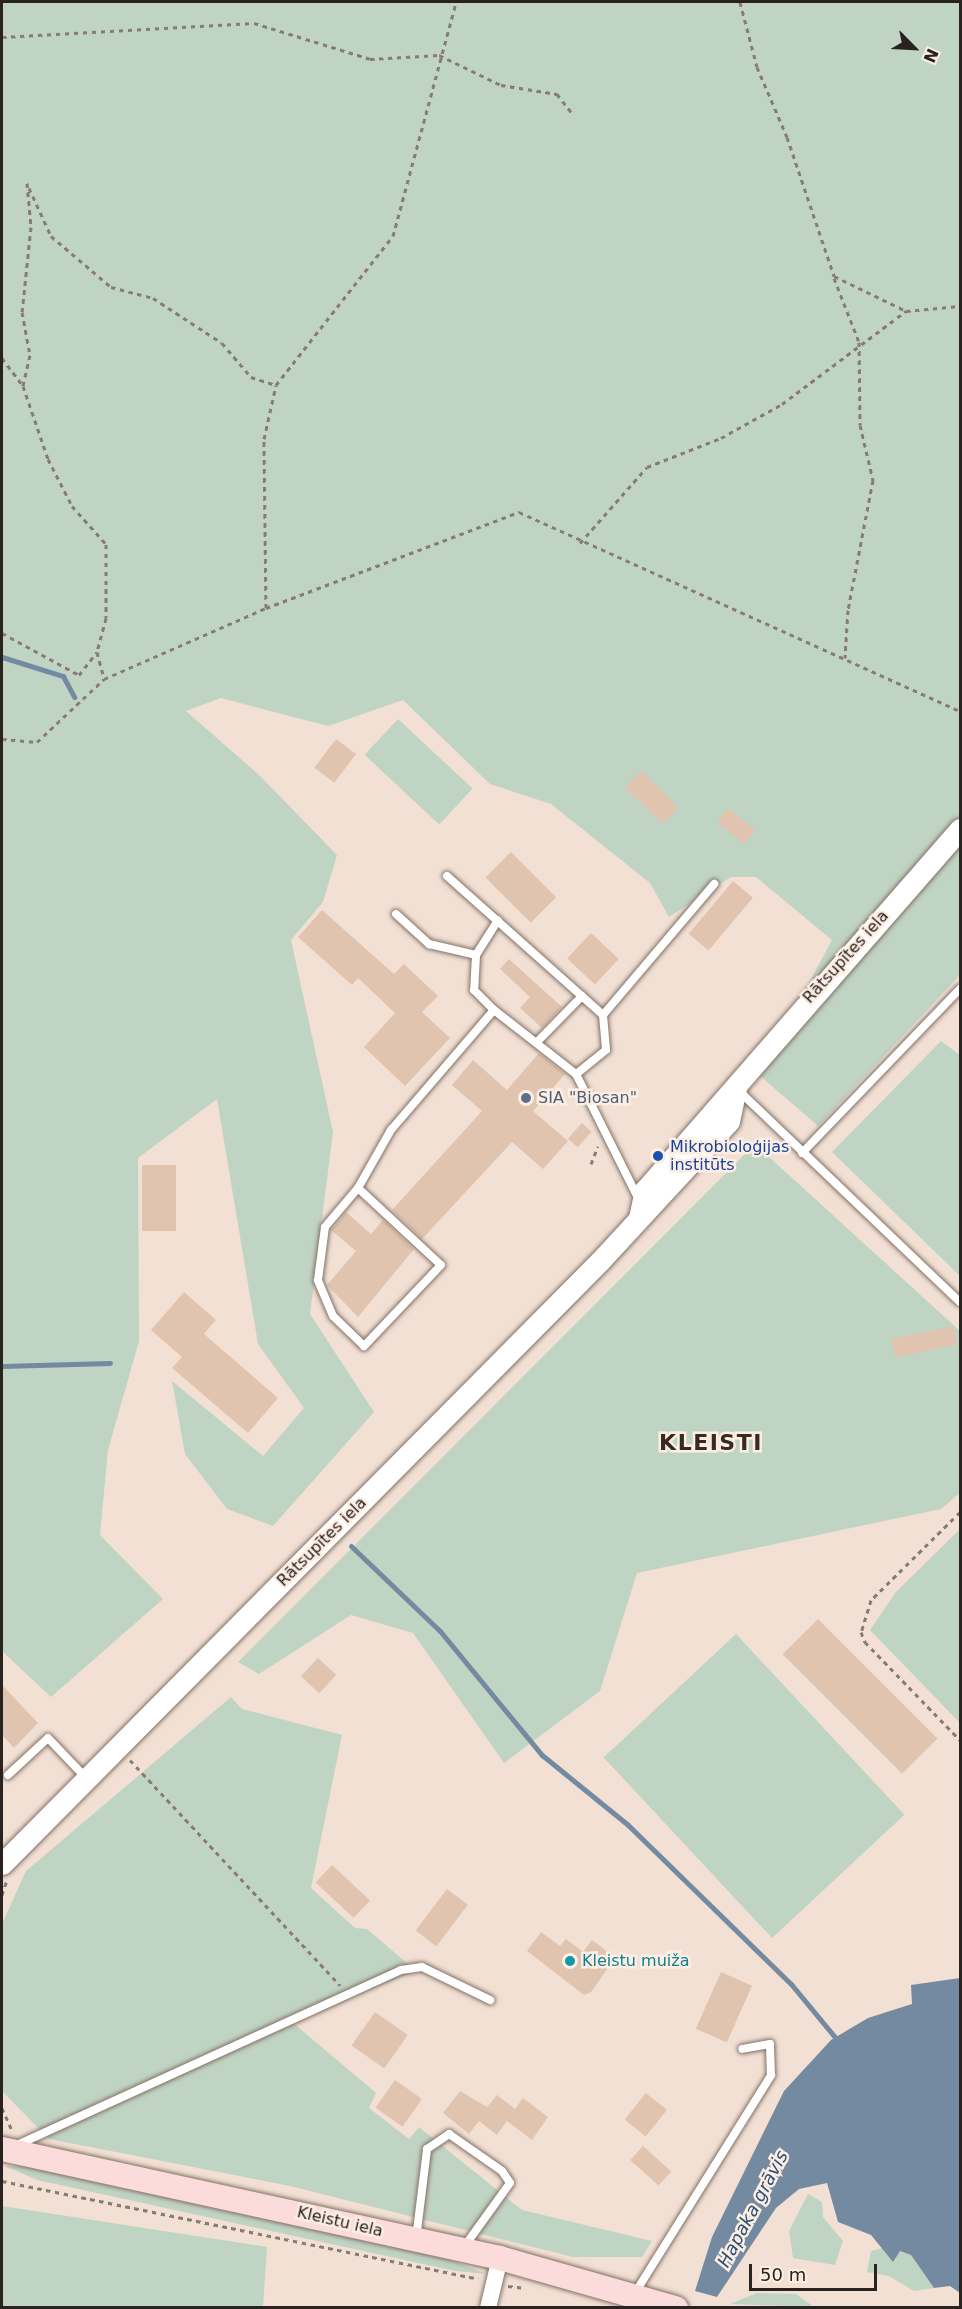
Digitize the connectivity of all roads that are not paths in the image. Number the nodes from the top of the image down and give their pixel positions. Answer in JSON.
{"nodes":[{"id":1,"x":960,"y":829,"type":"edge"},
{"id":2,"x":447,"y":876,"type":"dead end"},
{"id":3,"x":714,"y":884,"type":"dead end"},
{"id":4,"x":396,"y":914,"type":"dead end"},
{"id":5,"x":498,"y":920,"type":"junction"},
{"id":6,"x":476,"y":955,"type":"junction"},
{"id":7,"x":960,"y":989,"type":"edge"},
{"id":8,"x":582,"y":996,"type":"junction"},
{"id":9,"x":494,"y":1010,"type":"junction"},
{"id":10,"x":603,"y":1015,"type":"junction"},
{"id":11,"x":538,"y":1041,"type":"junction"},
{"id":12,"x":576,"y":1074,"type":"junction"},
{"id":13,"x":736,"y":1088,"type":"junction"},
{"id":14,"x":802,"y":1153,"type":"junction"},
{"id":15,"x":358,"y":1188,"type":"junction"},
{"id":16,"x":639,"y":1218,"type":"junction"},
{"id":17,"x":960,"y":1302,"type":"edge"},
{"id":18,"x":8,"y":1775,"type":"dead end"},
{"id":19,"x":87,"y":1779,"type":"junction"},
{"id":20,"x":2,"y":1864,"type":"edge"},
{"id":21,"x":490,"y":2000,"type":"dead end"},
{"id":22,"x":742,"y":2049,"type":"dead end"},
{"id":23,"x":6,"y":2143,"type":"edge"},
{"id":24,"x":416,"y":2239,"type":"junction"},
{"id":25,"x":462,"y":2249,"type":"junction"},
{"id":26,"x":500,"y":2258,"type":"junction"},
{"id":27,"x":633,"y":2296,"type":"junction"},
{"id":28,"x":488,"y":2307,"type":"edge"},
{"id":29,"x":676,"y":2307,"type":"edge"}],
"edges":[{"from":1,"to":13,"type":"street","name":"Rātsupītes iela"},
{"from":2,"to":5,"type":"lane"},
{"from":3,"to":10,"type":"lane"},
{"from":4,"to":6,"type":"lane"},
{"from":5,"to":6,"type":"lane"},
{"from":5,"to":8,"type":"lane"},
{"from":6,"to":9,"type":"lane"},
{"from":7,"to":14,"type":"lane"},
{"from":8,"to":10,"type":"lane"},
{"from":8,"to":11,"type":"lane"},
{"from":9,"to":11,"type":"lane"},
{"from":9,"to":15,"type":"lane"},
{"from":10,"to":12,"type":"lane"},
{"from":11,"to":12,"type":"lane"},
{"from":12,"to":16,"type":"lane"},
{"from":13,"to":14,"type":"lane"},
{"from":13,"to":16,"type":"street","name":"Rātsupītes iela"},
{"from":14,"to":17,"type":"lane"},
{"from":15,"to":15,"type":"lane"},
{"from":16,"to":19,"type":"street","name":"Rātsupītes iela"},
{"from":18,"to":19,"type":"lane"},
{"from":19,"to":20,"type":"street","name":"Rātsupītes iela"},
{"from":21,"to":23,"type":"lane"},
{"from":22,"to":27,"type":"lane"},
{"from":23,"to":24,"type":"main road","name":"Kleistu iela"},
{"from":24,"to":25,"type":"main road","name":"Kleistu iela"},
{"from":24,"to":25,"type":"lane"},
{"from":25,"to":26,"type":"main road","name":"Kleistu iela"},
{"from":26,"to":27,"type":"main road","name":"Kleistu iela"},
{"from":26,"to":28,"type":"street"},
{"from":27,"to":29,"type":"main road","name":"Kleistu iela"}]}
